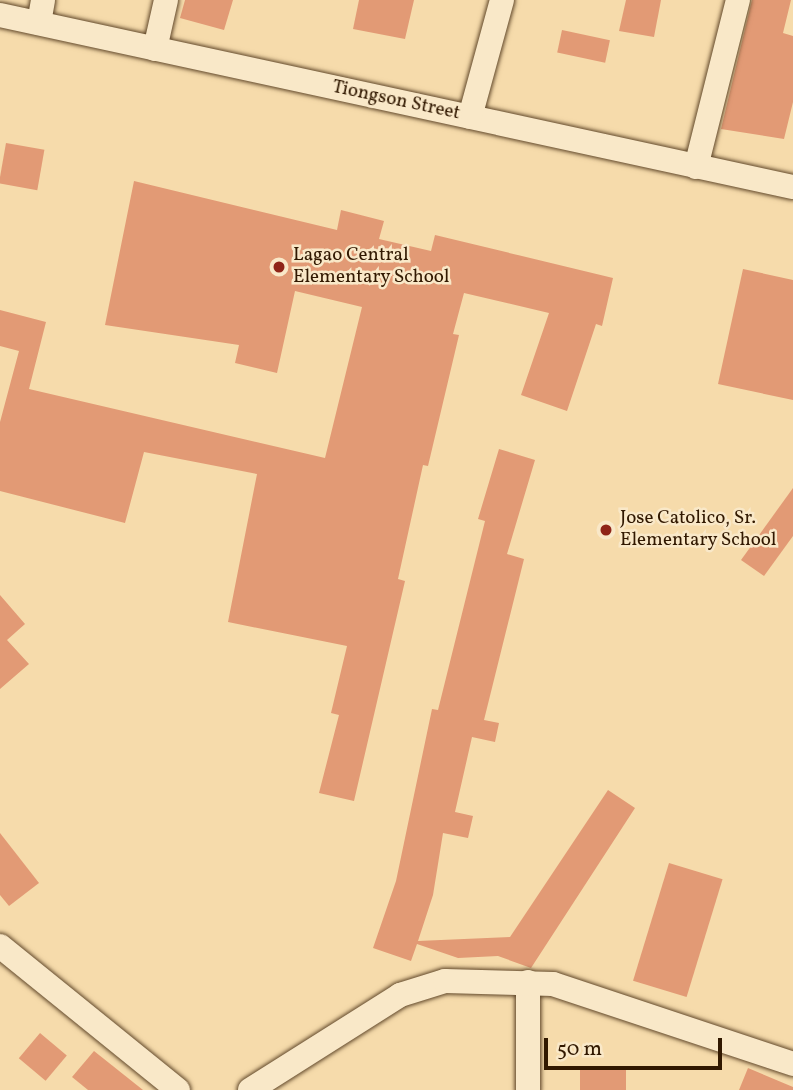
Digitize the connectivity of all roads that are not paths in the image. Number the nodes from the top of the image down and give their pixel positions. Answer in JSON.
{"nodes":[{"id":1,"x":166,"y":0,"type":"edge"},
{"id":2,"x":502,"y":0,"type":"edge"},
{"id":3,"x":738,"y":0,"type":"edge"},
{"id":4,"x":41,"y":12,"type":"edge"},
{"id":5,"x":0,"y":15,"type":"edge"},
{"id":6,"x":155,"y":48,"type":"junction"},
{"id":7,"x":470,"y":117,"type":"junction"},
{"id":8,"x":696,"y":167,"type":"junction"},
{"id":9,"x":793,"y":187,"type":"edge"},
{"id":10,"x":0,"y":946,"type":"edge"},
{"id":11,"x":528,"y":982,"type":"junction"},
{"id":12,"x":793,"y":1064,"type":"edge"},
{"id":13,"x":178,"y":1090,"type":"edge"},
{"id":14,"x":250,"y":1090,"type":"edge"},
{"id":15,"x":528,"y":1090,"type":"edge"}],
"edges":[{"from":1,"to":6,"type":"street"},
{"from":2,"to":7,"type":"street"},
{"from":3,"to":8,"type":"street"},
{"from":4,"to":5,"type":"street","name":"Tiongson Street"},
{"from":4,"to":6,"type":"street","name":"Tiongson Street"},
{"from":6,"to":7,"type":"street","name":"Tiongson Street"},
{"from":7,"to":8,"type":"street","name":"Tiongson Street"},
{"from":8,"to":9,"type":"street","name":"Tiongson Street"},
{"from":10,"to":13,"type":"street"},
{"from":11,"to":12,"type":"street"},
{"from":11,"to":14,"type":"street"},
{"from":11,"to":15,"type":"street"}]}
